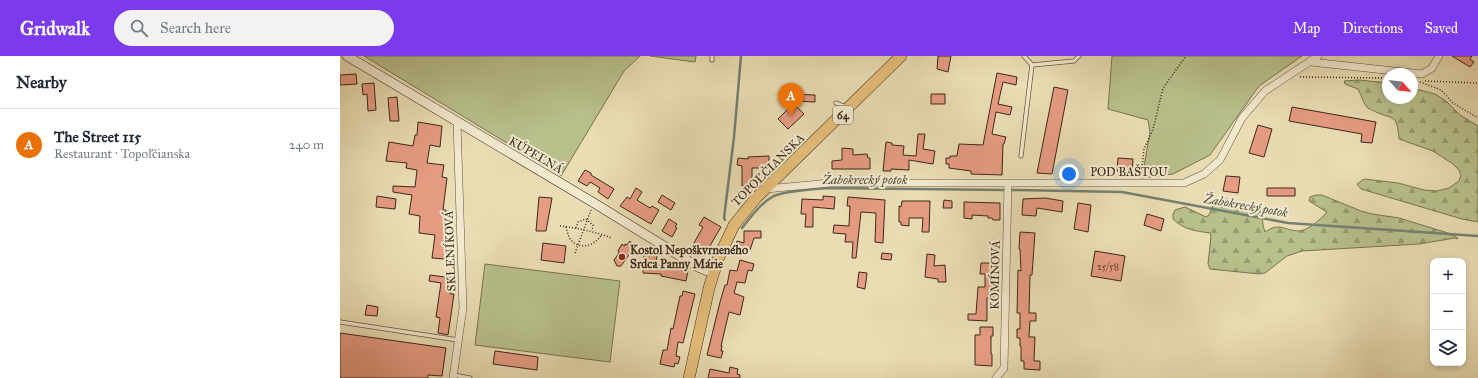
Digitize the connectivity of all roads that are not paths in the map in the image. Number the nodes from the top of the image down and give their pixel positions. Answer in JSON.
{"nodes":[{"id":1,"x":347,"y":56,"type":"edge"},
{"id":2,"x":901,"y":56,"type":"edge"},
{"id":3,"x":1024,"y":56,"type":"edge"},
{"id":4,"x":1079,"y":56,"type":"edge"},
{"id":5,"x":1318,"y":56,"type":"edge"},
{"id":6,"x":1439,"y":56,"type":"edge"},
{"id":7,"x":1311,"y":62,"type":"junction"},
{"id":8,"x":1032,"y":65,"type":"junction"},
{"id":9,"x":836,"y":103,"type":"dead end"},
{"id":10,"x":848,"y":109,"type":"junction"},
{"id":11,"x":457,"y":122,"type":"junction"},
{"id":12,"x":1022,"y":156,"type":"dead end"},
{"id":13,"x":1008,"y":182,"type":"junction"},
{"id":14,"x":765,"y":189,"type":"junction"},
{"id":15,"x":713,"y":274,"type":"junction"},
{"id":16,"x":340,"y":322,"type":"edge"},
{"id":17,"x":458,"y":340,"type":"junction"},
{"id":18,"x":453,"y":377,"type":"edge"},
{"id":19,"x":470,"y":378,"type":"edge"},
{"id":20,"x":689,"y":378,"type":"edge"},
{"id":21,"x":996,"y":378,"type":"edge"}],
"edges":[{"from":1,"to":11,"type":"street","name":"KÚPEĽNÁ"},
{"from":2,"to":10,"type":"main road","name":"TOPOĽČIANSKA","number":"64"},
{"from":3,"to":8,"type":"lane"},
{"from":4,"to":8,"type":"lane"},
{"from":5,"to":7,"type":"street","name":"POD BAŠTOU"},
{"from":6,"to":7,"type":"street"},
{"from":7,"to":13,"type":"street","name":"POD BAŠTOU"},
{"from":8,"to":12,"type":"lane"},
{"from":9,"to":10,"type":"lane"},
{"from":10,"to":14,"type":"main road","name":"TOPOĽČIANSKA","number":"64"},
{"from":11,"to":15,"type":"street","name":"KÚPEĽNÁ"},
{"from":11,"to":17,"type":"street","name":"SKLENÍKOVÁ"},
{"from":13,"to":14,"type":"street","name":"POD BAŠTOU"},
{"from":13,"to":21,"type":"street","name":"KOMÍNOVÁ"},
{"from":14,"to":15,"type":"main road","name":"TOPOĽČIANSKA","number":"64"},
{"from":15,"to":20,"type":"main road","name":"TOPOĽČIANSKA","number":"64"},
{"from":16,"to":17,"type":"lane"},
{"from":17,"to":18,"type":"street","name":"SKLENÍKOVÁ"},
{"from":18,"to":19,"type":"lane"}]}
